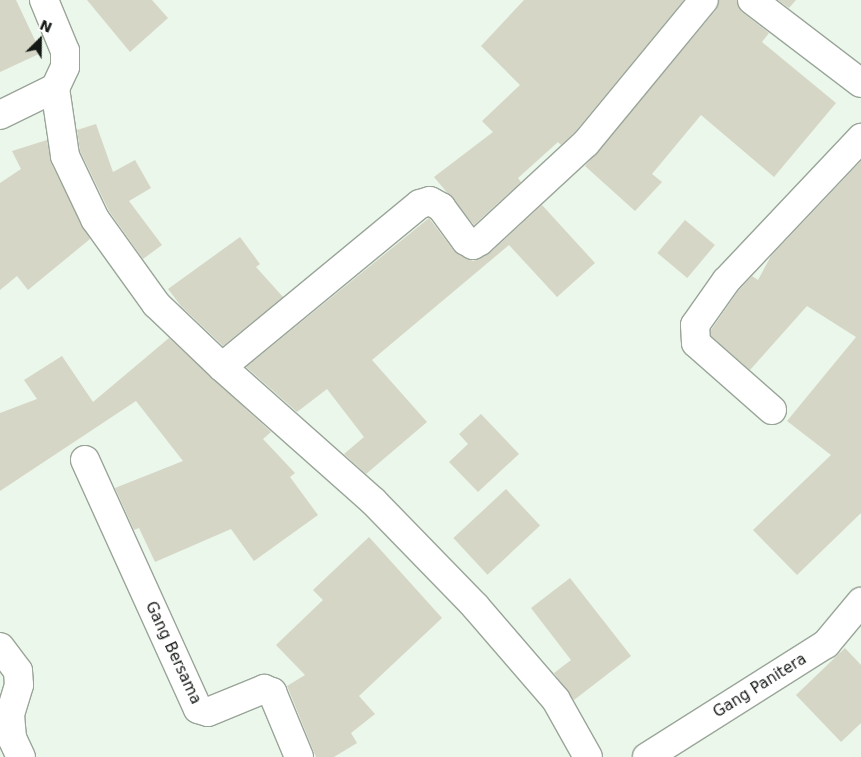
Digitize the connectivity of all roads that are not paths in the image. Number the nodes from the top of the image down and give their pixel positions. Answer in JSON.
{"nodes":[{"id":1,"x":44,"y":0,"type":"edge"},
{"id":2,"x":704,"y":0,"type":"edge"},
{"id":3,"x":752,"y":0,"type":"edge"},
{"id":4,"x":861,"y":83,"type":"edge"},
{"id":5,"x":55,"y":88,"type":"junction"},
{"id":6,"x":0,"y":115,"type":"edge"},
{"id":7,"x":861,"y":138,"type":"edge"},
{"id":8,"x":222,"y":368,"type":"junction"},
{"id":9,"x":772,"y":410,"type":"dead end"},
{"id":10,"x":85,"y":460,"type":"dead end"},
{"id":11,"x":861,"y":602,"type":"edge"},
{"id":12,"x":0,"y":647,"type":"edge"},
{"id":13,"x":21,"y":757,"type":"edge"},
{"id":14,"x":299,"y":757,"type":"edge"},
{"id":15,"x":588,"y":757,"type":"edge"},
{"id":16,"x":647,"y":757,"type":"edge"}],
"edges":[{"from":1,"to":5,"type":"street"},
{"from":2,"to":8,"type":"street"},
{"from":3,"to":4,"type":"street"},
{"from":5,"to":6,"type":"street"},
{"from":5,"to":8,"type":"street"},
{"from":7,"to":9,"type":"street"},
{"from":8,"to":15,"type":"street"},
{"from":10,"to":14,"type":"street","name":"Gang Bersama"},
{"from":11,"to":16,"type":"street","name":"Gang Panitera"},
{"from":12,"to":13,"type":"street"}]}
